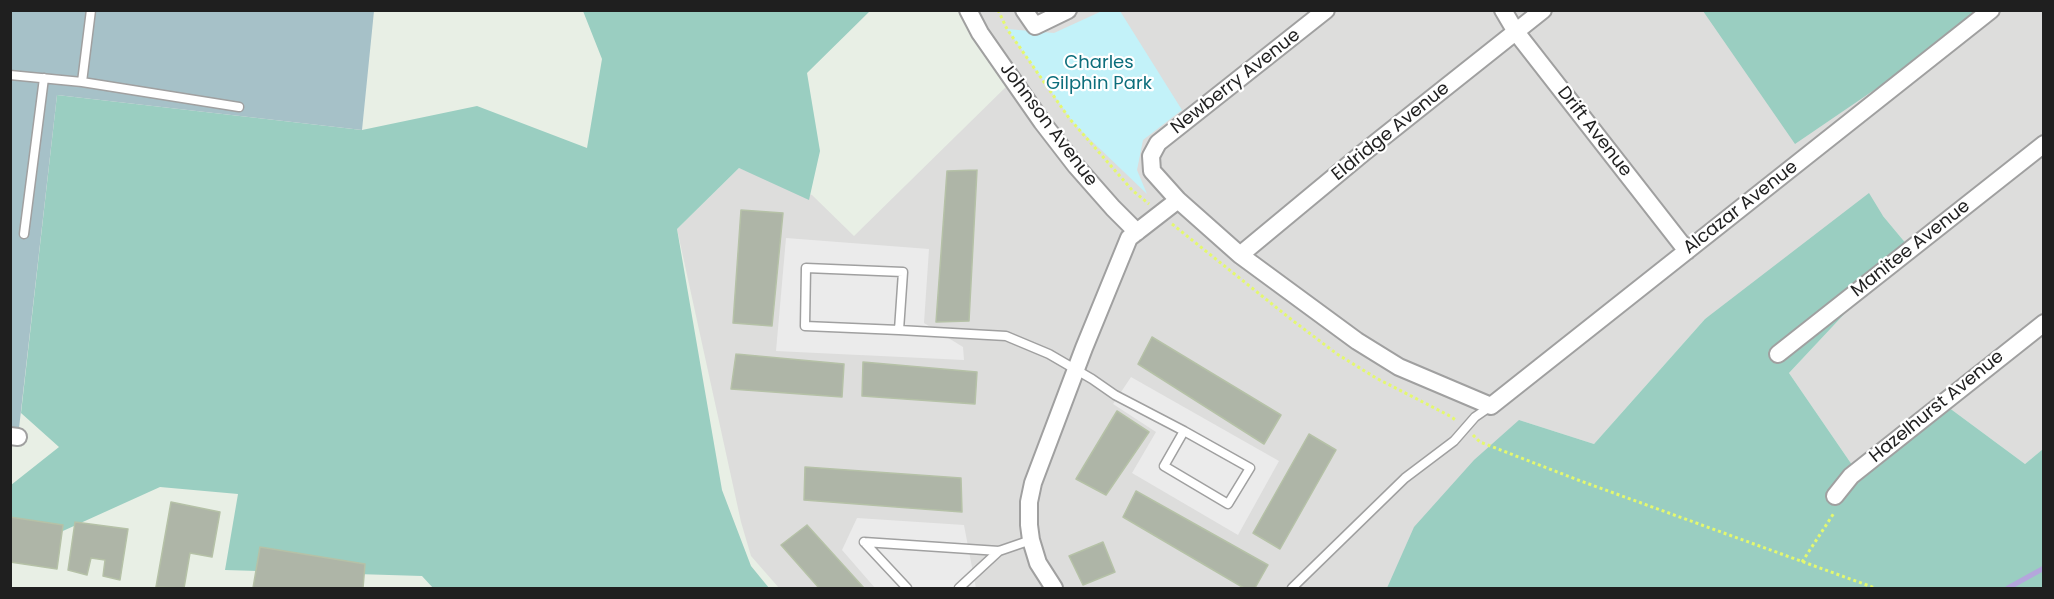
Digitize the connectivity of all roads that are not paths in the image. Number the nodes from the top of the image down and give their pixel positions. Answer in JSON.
{"nodes":[{"id":1,"x":91,"y":10,"type":"edge"},
{"id":2,"x":968,"y":10,"type":"edge"},
{"id":3,"x":1024,"y":10,"type":"edge"},
{"id":4,"x":1068,"y":10,"type":"edge"},
{"id":5,"x":1326,"y":10,"type":"edge"},
{"id":6,"x":1503,"y":10,"type":"edge"},
{"id":7,"x":1544,"y":10,"type":"edge"},
{"id":8,"x":1991,"y":10,"type":"edge"},
{"id":9,"x":1516,"y":32,"type":"junction"},
{"id":10,"x":10,"y":75,"type":"edge"},
{"id":11,"x":44,"y":78,"type":"junction"},
{"id":12,"x":82,"y":82,"type":"junction"},
{"id":13,"x":239,"y":107,"type":"dead end"},
{"id":14,"x":2043,"y":144,"type":"edge"},
{"id":15,"x":1178,"y":200,"type":"junction"},
{"id":16,"x":1137,"y":232,"type":"junction"},
{"id":17,"x":24,"y":234,"type":"dead end"},
{"id":18,"x":1687,"y":251,"type":"junction"},
{"id":19,"x":1240,"y":255,"type":"junction"},
{"id":20,"x":2043,"y":323,"type":"edge"},
{"id":21,"x":899,"y":330,"type":"junction"},
{"id":22,"x":1778,"y":354,"type":"dead end"},
{"id":23,"x":1076,"y":369,"type":"junction"},
{"id":24,"x":1491,"y":406,"type":"junction"},
{"id":25,"x":1184,"y":431,"type":"junction"},
{"id":26,"x":1835,"y":496,"type":"road end"},
{"id":27,"x":1031,"y":540,"type":"junction"},
{"id":28,"x":999,"y":551,"type":"junction"},
{"id":29,"x":907,"y":588,"type":"edge"},
{"id":30,"x":959,"y":588,"type":"edge"},
{"id":31,"x":1054,"y":588,"type":"edge"},
{"id":32,"x":1292,"y":588,"type":"edge"}],
"edges":[{"from":1,"to":12,"type":"lane"},
{"from":2,"to":16,"type":"street","name":"Johnson Avenue"},
{"from":3,"to":4,"type":"street"},
{"from":5,"to":15,"type":"street","name":"Newberry Avenue"},
{"from":6,"to":9,"type":"street","name":"Drift Avenue"},
{"from":7,"to":9,"type":"street","name":"Eldridge Avenue"},
{"from":8,"to":18,"type":"street","name":"Alcazar Avenue"},
{"from":9,"to":18,"type":"street","name":"Drift Avenue"},
{"from":9,"to":19,"type":"street","name":"Eldridge Avenue"},
{"from":10,"to":11,"type":"lane"},
{"from":11,"to":12,"type":"lane"},
{"from":11,"to":17,"type":"lane"},
{"from":12,"to":13,"type":"lane"},
{"from":14,"to":22,"type":"street","name":"Manitee Avenue"},
{"from":15,"to":16,"type":"street"},
{"from":15,"to":19,"type":"street"},
{"from":16,"to":23,"type":"street"},
{"from":18,"to":24,"type":"street","name":"Alcazar Avenue"},
{"from":19,"to":24,"type":"street"},
{"from":20,"to":26,"type":"street","name":"Hazelhurst Avenue"},
{"from":21,"to":21,"type":"lane"},
{"from":21,"to":23,"type":"lane"},
{"from":23,"to":25,"type":"lane"},
{"from":23,"to":27,"type":"street"},
{"from":24,"to":32,"type":"lane"},
{"from":25,"to":25,"type":"lane"},
{"from":27,"to":28,"type":"lane"},
{"from":27,"to":31,"type":"street"},
{"from":28,"to":29,"type":"lane"},
{"from":28,"to":30,"type":"lane"}]}
